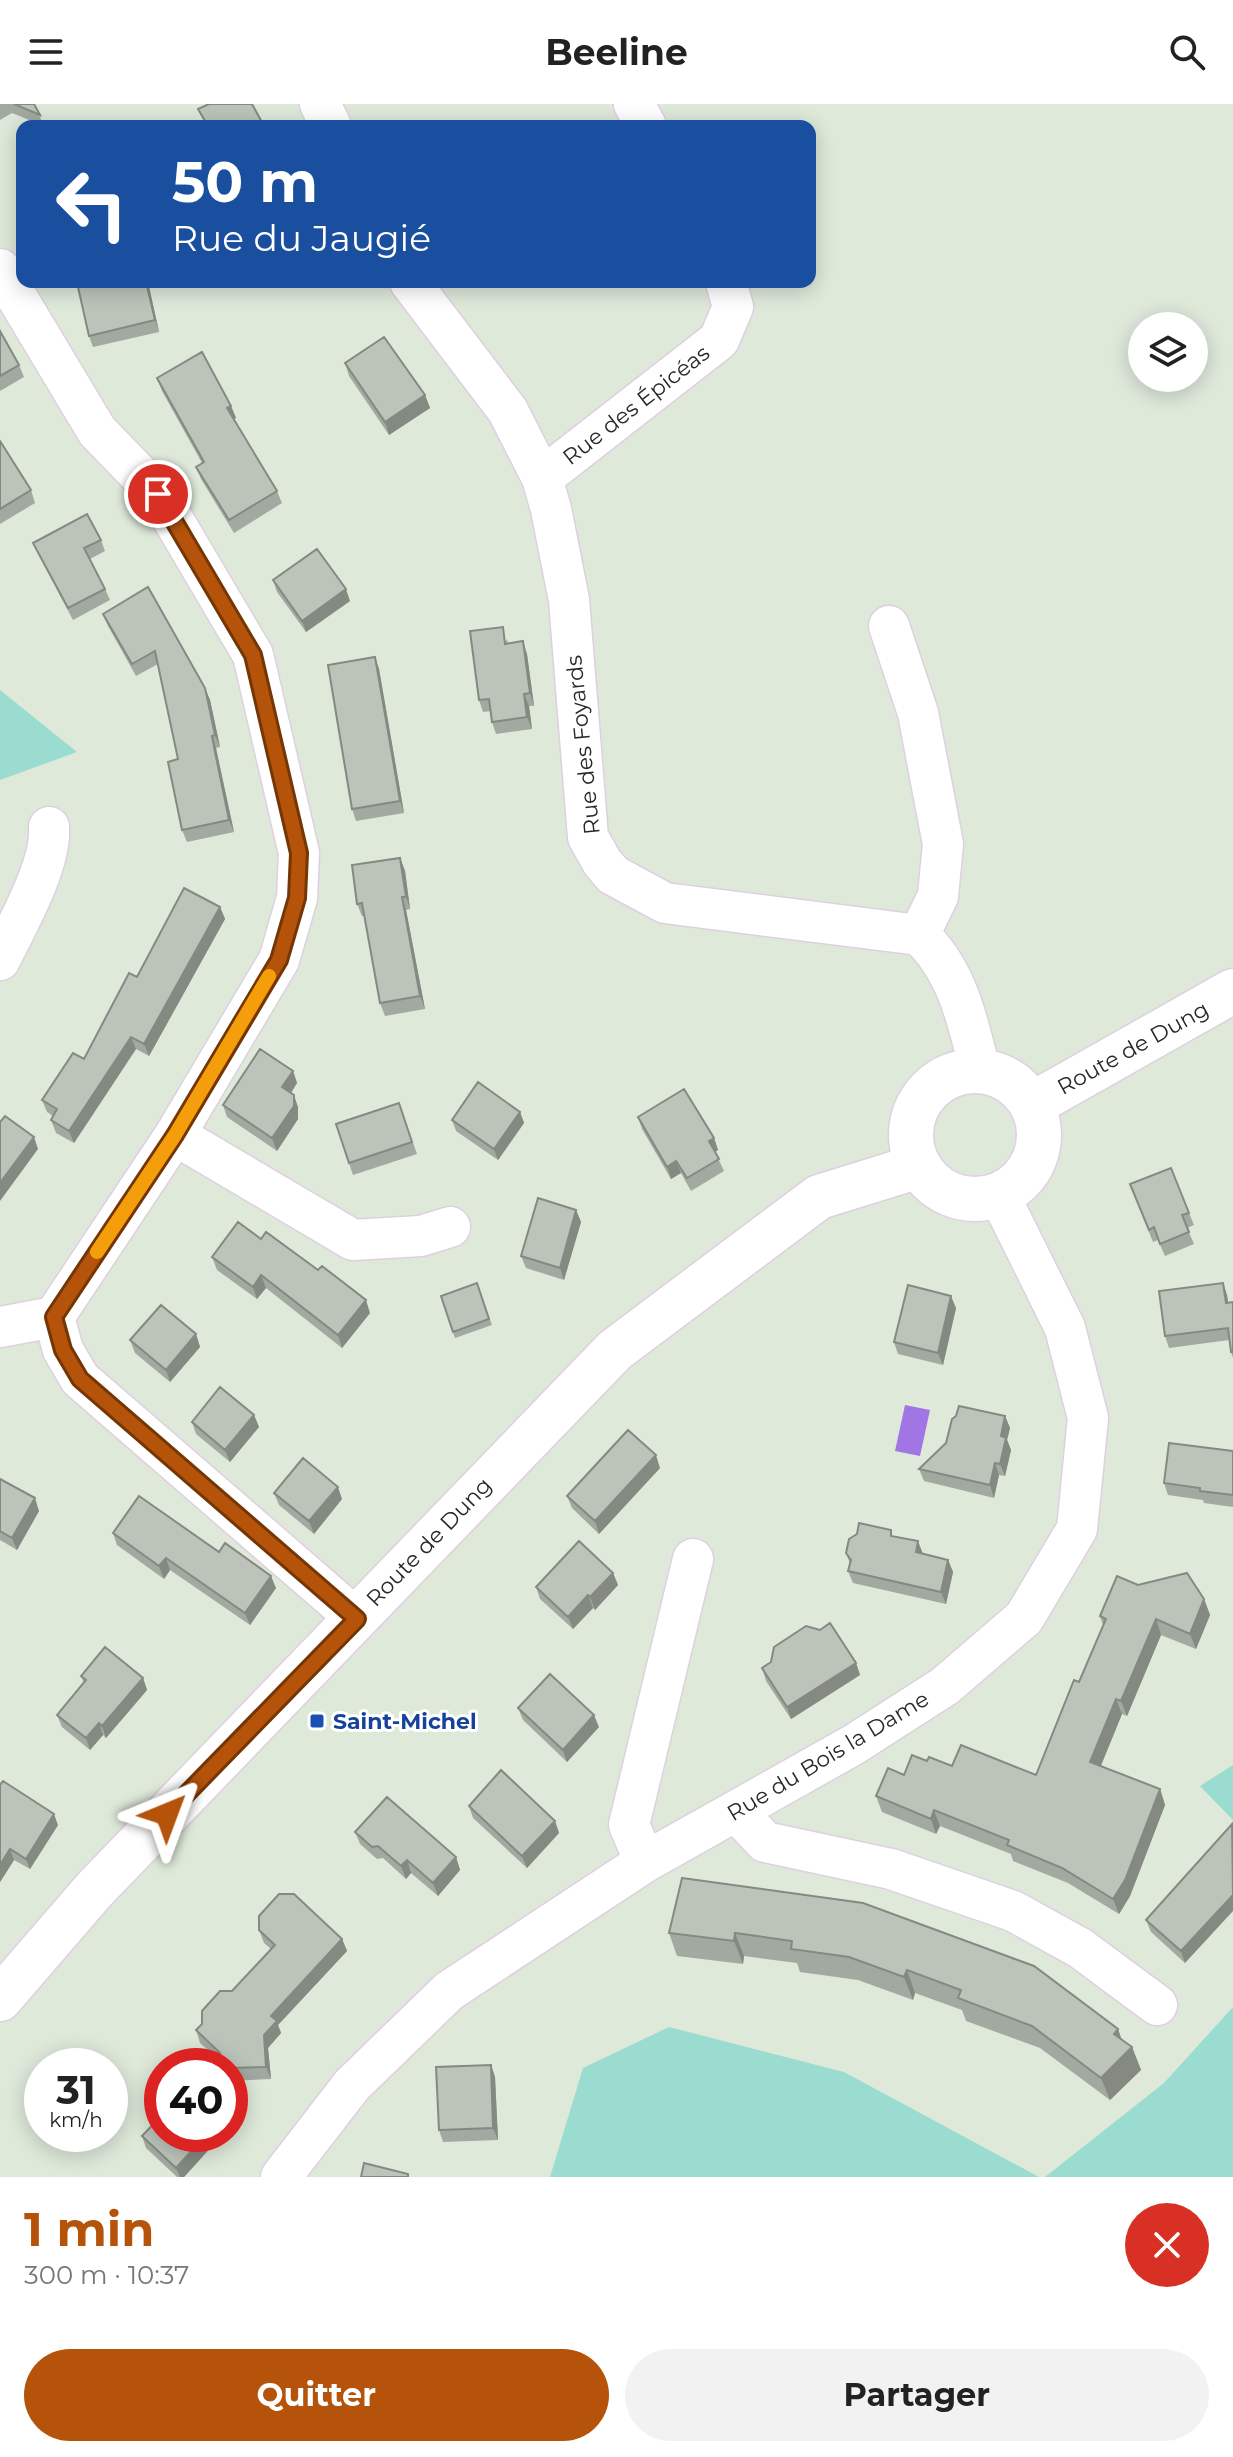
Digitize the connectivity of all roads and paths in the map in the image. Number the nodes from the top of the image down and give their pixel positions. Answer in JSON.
{"nodes":[{"id":1,"x":0,"y":269,"type":"edge"},
{"id":2,"x":415,"y":288,"type":"edge"},
{"id":3,"x":728,"y":288,"type":"edge"},
{"id":4,"x":542,"y":478,"type":"junction"},
{"id":5,"x":889,"y":626,"type":"dead end"},
{"id":6,"x":49,"y":827,"type":"dead end"},
{"id":7,"x":919,"y":935,"type":"junction"},
{"id":8,"x":0,"y":960,"type":"edge"},
{"id":9,"x":1233,"y":991,"type":"edge"},
{"id":10,"x":980,"y":1070,"type":"junction"},
{"id":11,"x":1033,"y":1104,"type":"junction"},
{"id":12,"x":175,"y":1135,"type":"junction"},
{"id":13,"x":919,"y":1166,"type":"junction"},
{"id":14,"x":999,"y":1195,"type":"junction"},
{"id":15,"x":450,"y":1227,"type":"dead end"},
{"id":16,"x":54,"y":1317,"type":"junction"},
{"id":17,"x":0,"y":1327,"type":"edge"},
{"id":18,"x":693,"y":1559,"type":"dead end"},
{"id":19,"x":357,"y":1619,"type":"junction"},
{"id":20,"x":736,"y":1811,"type":"junction"},
{"id":21,"x":645,"y":1862,"type":"junction"},
{"id":22,"x":0,"y":1999,"type":"edge"},
{"id":23,"x":1157,"y":2005,"type":"dead end"},
{"id":24,"x":281,"y":2177,"type":"edge"}],
"edges":[{"from":1,"to":12,"type":"street"},
{"from":2,"to":4,"type":"street","name":"Rue des Foyards"},
{"from":3,"to":4,"type":"street","name":"Rue des Épicéas"},
{"from":4,"to":7,"type":"street","name":"Rue des Foyards"},
{"from":5,"to":7,"type":"street"},
{"from":6,"to":8,"type":"street"},
{"from":7,"to":10,"type":"street"},
{"from":9,"to":11,"type":"street","name":"Route de Dung"},
{"from":10,"to":11,"type":"street"},
{"from":10,"to":13,"type":"street"},
{"from":11,"to":14,"type":"street"},
{"from":12,"to":15,"type":"street"},
{"from":12,"to":16,"type":"street"},
{"from":13,"to":14,"type":"street"},
{"from":13,"to":19,"type":"street","name":"Route de Dung"},
{"from":14,"to":20,"type":"street","name":"Rue du Bois la Dame"},
{"from":16,"to":17,"type":"street"},
{"from":16,"to":19,"type":"street"},
{"from":18,"to":21,"type":"street"},
{"from":19,"to":22,"type":"street","name":"Route de Dung"},
{"from":20,"to":21,"type":"street","name":"Rue du Bois la Dame"},
{"from":20,"to":23,"type":"street"},
{"from":21,"to":24,"type":"street","name":"Rue du Bois la Dame"}]}
